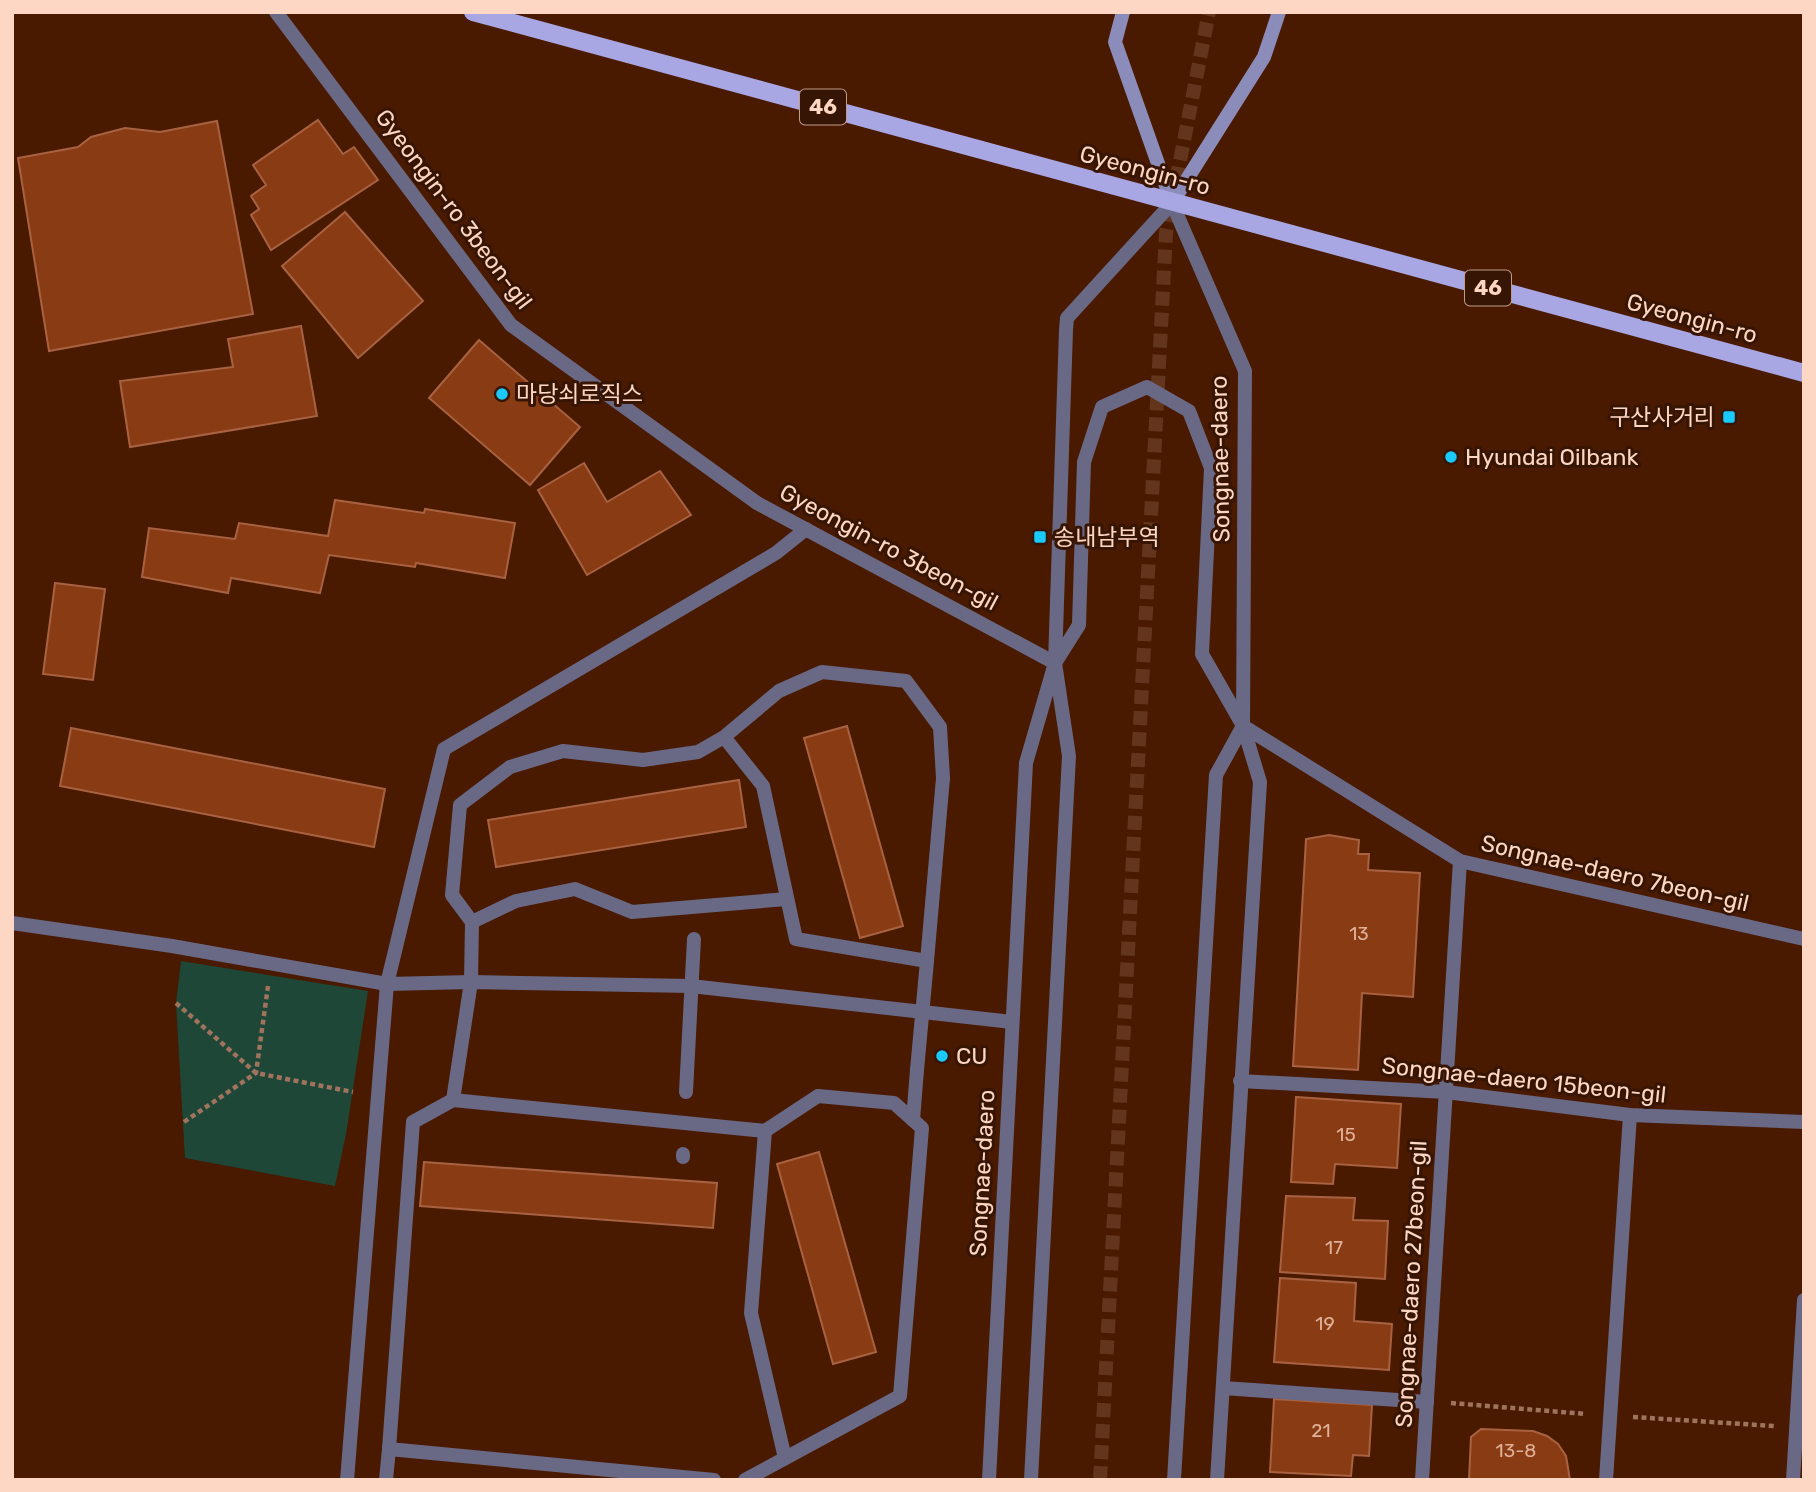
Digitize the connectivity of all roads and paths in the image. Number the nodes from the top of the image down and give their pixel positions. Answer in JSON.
{"nodes":[{"id":1,"x":276,"y":12,"type":"edge"},
{"id":2,"x":473,"y":12,"type":"edge"},
{"id":3,"x":1122,"y":12,"type":"edge"},
{"id":4,"x":1279,"y":12,"type":"edge"},
{"id":5,"x":1172,"y":202,"type":"junction"},
{"id":6,"x":1804,"y":373,"type":"edge"},
{"id":7,"x":806,"y":529,"type":"junction"},
{"id":8,"x":1055,"y":663,"type":"junction"},
{"id":9,"x":1243,"y":726,"type":"junction"},
{"id":10,"x":724,"y":737,"type":"junction"},
{"id":11,"x":1460,"y":861,"type":"junction"},
{"id":12,"x":787,"y":899,"type":"junction"},
{"id":13,"x":472,"y":922,"type":"junction"},
{"id":14,"x":12,"y":923,"type":"edge"},
{"id":15,"x":694,"y":939,"type":"dead end"},
{"id":16,"x":1804,"y":939,"type":"edge"},
{"id":17,"x":927,"y":961,"type":"junction"},
{"id":18,"x":270,"y":975,"type":"dead end"},
{"id":19,"x":471,"y":982,"type":"junction"},
{"id":20,"x":387,"y":984,"type":"junction"},
{"id":21,"x":691,"y":986,"type":"junction"},
{"id":22,"x":176,"y":1003,"type":"dead end"},
{"id":23,"x":1012,"y":1023,"type":"junction"},
{"id":24,"x":256,"y":1073,"type":"junction"},
{"id":25,"x":1240,"y":1081,"type":"junction"},
{"id":26,"x":686,"y":1092,"type":"dead end"},
{"id":27,"x":1446,"y":1092,"type":"junction"},
{"id":28,"x":378,"y":1097,"type":"junction"},
{"id":29,"x":453,"y":1100,"type":"junction"},
{"id":30,"x":1630,"y":1115,"type":"junction"},
{"id":31,"x":913,"y":1120,"type":"junction"},
{"id":32,"x":184,"y":1122,"type":"dead end"},
{"id":33,"x":1804,"y":1122,"type":"edge"},
{"id":34,"x":765,"y":1131,"type":"junction"},
{"id":35,"x":1804,"y":1300,"type":"edge"},
{"id":36,"x":1223,"y":1388,"type":"junction"},
{"id":37,"x":1427,"y":1402,"type":"junction"},
{"id":38,"x":389,"y":1449,"type":"junction"},
{"id":39,"x":785,"y":1458,"type":"junction"},
{"id":40,"x":347,"y":1480,"type":"edge"},
{"id":41,"x":386,"y":1480,"type":"edge"},
{"id":42,"x":714,"y":1480,"type":"edge"},
{"id":43,"x":745,"y":1480,"type":"edge"},
{"id":44,"x":989,"y":1480,"type":"edge"},
{"id":45,"x":1031,"y":1480,"type":"edge"},
{"id":46,"x":1174,"y":1480,"type":"edge"},
{"id":47,"x":1217,"y":1480,"type":"edge"},
{"id":48,"x":1422,"y":1480,"type":"edge"},
{"id":49,"x":1606,"y":1480,"type":"edge"},
{"id":50,"x":1793,"y":1480,"type":"edge"}],
"edges":[{"from":1,"to":7,"type":"street","name":"Gyeongin-ro 3beon-gil"},
{"from":2,"to":5,"type":"main road","name":"Gyeongin-ro","number":"46"},
{"from":3,"to":5,"type":"main road"},
{"from":4,"to":5,"type":"main road"},
{"from":5,"to":6,"type":"main road","name":"Gyeongin-ro","number":"46"},
{"from":5,"to":8,"type":"street","name":"Songnae-daero"},
{"from":5,"to":9,"type":"street","name":"Songnae-daero"},
{"from":7,"to":8,"type":"street","name":"Gyeongin-ro 3beon-gil"},
{"from":7,"to":20,"type":"street"},
{"from":8,"to":9,"type":"street"},
{"from":8,"to":23,"type":"street","name":"Songnae-daero"},
{"from":8,"to":45,"type":"street","name":"Songnae-daero"},
{"from":9,"to":11,"type":"street","name":"Songnae-daero 7beon-gil"},
{"from":9,"to":25,"type":"street","name":"Songnae-daero"},
{"from":9,"to":46,"type":"street","name":"Songnae-daero"},
{"from":10,"to":12,"type":"street"},
{"from":10,"to":13,"type":"street"},
{"from":10,"to":17,"type":"street"},
{"from":11,"to":16,"type":"street","name":"Songnae-daero 7beon-gil"},
{"from":11,"to":27,"type":"street","name":"Songnae-daero 27beon-gil"},
{"from":12,"to":13,"type":"street"},
{"from":12,"to":17,"type":"street"},
{"from":13,"to":19,"type":"street"},
{"from":14,"to":20,"type":"street"},
{"from":15,"to":21,"type":"street"},
{"from":17,"to":31,"type":"street","bridge":true},
{"from":18,"to":24,"type":"path"},
{"from":19,"to":20,"type":"street"},
{"from":19,"to":21,"type":"street"},
{"from":19,"to":29,"type":"street"},
{"from":20,"to":28,"type":"street"},
{"from":21,"to":23,"type":"street"},
{"from":21,"to":26,"type":"street"},
{"from":22,"to":24,"type":"path"},
{"from":23,"to":44,"type":"street","name":"Songnae-daero"},
{"from":24,"to":28,"type":"path"},
{"from":24,"to":32,"type":"path"},
{"from":25,"to":27,"type":"street","name":"Songnae-daero 15beon-gil"},
{"from":25,"to":36,"type":"street","name":"Songnae-daero"},
{"from":27,"to":30,"type":"street","name":"Songnae-daero 15beon-gil"},
{"from":27,"to":37,"type":"street","name":"Songnae-daero 27beon-gil"},
{"from":28,"to":40,"type":"street"},
{"from":29,"to":34,"type":"street"},
{"from":29,"to":38,"type":"street"},
{"from":30,"to":33,"type":"street","name":"Songnae-daero 15beon-gil"},
{"from":30,"to":49,"type":"street"},
{"from":31,"to":34,"type":"street"},
{"from":31,"to":39,"type":"street"},
{"from":34,"to":39,"type":"street"},
{"from":35,"to":50,"type":"street"},
{"from":36,"to":37,"type":"street"},
{"from":36,"to":47,"type":"street","name":"Songnae-daero"},
{"from":37,"to":48,"type":"street","name":"Songnae-daero 27beon-gil"},
{"from":38,"to":41,"type":"street"},
{"from":38,"to":42,"type":"street"},
{"from":39,"to":43,"type":"street"}]}
